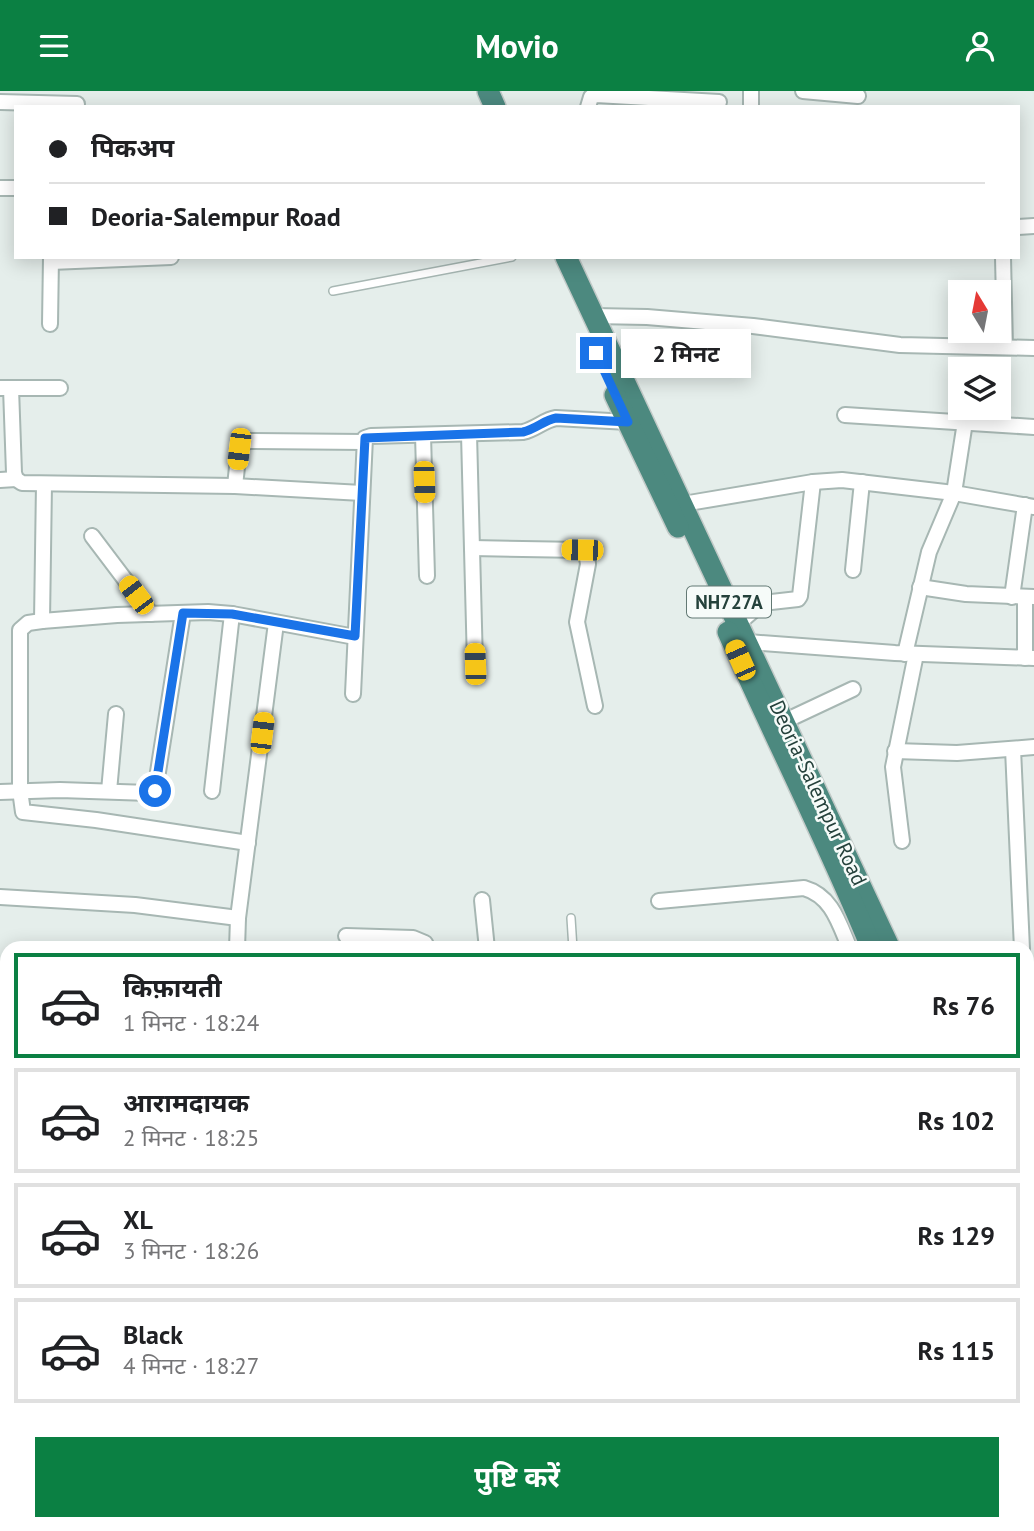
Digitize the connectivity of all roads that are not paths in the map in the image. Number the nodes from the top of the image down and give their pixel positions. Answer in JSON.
{"nodes":[{"id":1,"x":803,"y":91,"type":"edge"},
{"id":2,"x":698,"y":96,"type":"edge"},
{"id":3,"x":858,"y":96,"type":"dead end"},
{"id":4,"x":719,"y":102,"type":"dead end"},
{"id":5,"x":0,"y":103,"type":"edge"},
{"id":6,"x":638,"y":103,"type":"edge"},
{"id":7,"x":77,"y":104,"type":"dead end"},
{"id":8,"x":56,"y":105,"type":"edge"},
{"id":9,"x":588,"y":105,"type":"edge"},
{"id":10,"x":91,"y":259,"type":"edge"},
{"id":11,"x":501,"y":259,"type":"edge"},
{"id":12,"x":553,"y":259,"type":"edge"},
{"id":13,"x":567,"y":259,"type":"edge"},
{"id":14,"x":1003,"y":259,"type":"edge"},
{"id":15,"x":51,"y":260,"type":"edge"},
{"id":16,"x":333,"y":291,"type":"dead end"},
{"id":17,"x":594,"y":316,"type":"junction"},
{"id":18,"x":50,"y":324,"type":"dead end"},
{"id":19,"x":1005,"y":347,"type":"junction"},
{"id":20,"x":1034,"y":348,"type":"edge"},
{"id":21,"x":5,"y":388,"type":"edge"},
{"id":22,"x":60,"y":388,"type":"dead end"},
{"id":23,"x":845,"y":415,"type":"dead end"},
{"id":24,"x":628,"y":422,"type":"junction"},
{"id":25,"x":965,"y":422,"type":"junction"},
{"id":26,"x":1034,"y":427,"type":"edge"},
{"id":27,"x":468,"y":434,"type":"junction"},
{"id":28,"x":423,"y":435,"type":"junction"},
{"id":29,"x":364,"y":442,"type":"junction"},
{"id":30,"x":16,"y":479,"type":"junction"},
{"id":31,"x":0,"y":480,"type":"edge"},
{"id":32,"x":862,"y":481,"type":"junction"},
{"id":33,"x":813,"y":482,"type":"junction"},
{"id":34,"x":44,"y":484,"type":"junction"},
{"id":35,"x":235,"y":486,"type":"junction"},
{"id":36,"x":362,"y":493,"type":"junction"},
{"id":37,"x":954,"y":493,"type":"junction"},
{"id":38,"x":683,"y":504,"type":"junction"},
{"id":39,"x":1030,"y":506,"type":"edge"},
{"id":40,"x":92,"y":536,"type":"dead end"},
{"id":41,"x":472,"y":548,"type":"junction"},
{"id":42,"x":853,"y":569,"type":"dead end"},
{"id":43,"x":427,"y":576,"type":"dead end"},
{"id":44,"x":920,"y":587,"type":"junction"},
{"id":45,"x":1024,"y":597,"type":"edge"},
{"id":46,"x":183,"y":613,"type":"junction"},
{"id":47,"x":151,"y":614,"type":"junction"},
{"id":48,"x":232,"y":614,"type":"junction"},
{"id":49,"x":42,"y":621,"type":"junction"},
{"id":50,"x":276,"y":622,"type":"junction"},
{"id":51,"x":739,"y":623,"type":"junction"},
{"id":52,"x":355,"y":636,"type":"junction"},
{"id":53,"x":748,"y":642,"type":"junction"},
{"id":54,"x":910,"y":654,"type":"junction"},
{"id":55,"x":1030,"y":658,"type":"edge"},
{"id":56,"x":475,"y":664,"type":"dead end"},
{"id":57,"x":853,"y":689,"type":"dead end"},
{"id":58,"x":353,"y":694,"type":"dead end"},
{"id":59,"x":595,"y":706,"type":"dead end"},
{"id":60,"x":116,"y":715,"type":"dead end"},
{"id":61,"x":785,"y":721,"type":"junction"},
{"id":62,"x":1034,"y":747,"type":"edge"},
{"id":63,"x":1013,"y":749,"type":"junction"},
{"id":64,"x":895,"y":751,"type":"junction"},
{"id":65,"x":20,"y":790,"type":"junction"},
{"id":66,"x":109,"y":791,"type":"junction"},
{"id":67,"x":212,"y":791,"type":"dead end"},
{"id":68,"x":0,"y":792,"type":"edge"},
{"id":69,"x":902,"y":841,"type":"dead end"},
{"id":70,"x":248,"y":843,"type":"junction"},
{"id":71,"x":0,"y":897,"type":"edge"},
{"id":72,"x":482,"y":900,"type":"dead end"},
{"id":73,"x":659,"y":901,"type":"dead end"},
{"id":74,"x":1028,"y":907,"type":"edge"},
{"id":75,"x":238,"y":918,"type":"junction"},
{"id":76,"x":571,"y":918,"type":"dead end"},
{"id":77,"x":346,"y":936,"type":"dead end"},
{"id":78,"x":237,"y":941,"type":"edge"},
{"id":79,"x":422,"y":941,"type":"edge"},
{"id":80,"x":486,"y":941,"type":"edge"},
{"id":81,"x":572,"y":941,"type":"edge"},
{"id":82,"x":847,"y":941,"type":"edge"},
{"id":83,"x":869,"y":941,"type":"edge"},
{"id":84,"x":886,"y":941,"type":"edge"},
{"id":85,"x":1023,"y":941,"type":"edge"}],
"edges":[{"from":1,"to":3,"type":"street"},
{"from":2,"to":4,"type":"street"},
{"from":2,"to":6,"type":"street"},
{"from":5,"to":8,"type":"street"},
{"from":6,"to":9,"type":"street"},
{"from":7,"to":8,"type":"street"},
{"from":10,"to":15,"type":"street"},
{"from":11,"to":16,"type":"lane"},
{"from":12,"to":24,"type":"highway","name":"Deoria-Salempur Road","number":"NH727A"},
{"from":13,"to":17,"type":"highway","name":"Deoria-Salempur Road","number":"NH727A"},
{"from":14,"to":19,"type":"street"},
{"from":15,"to":18,"type":"street"},
{"from":17,"to":19,"type":"street"},
{"from":17,"to":38,"type":"highway","name":"Deoria-Salempur Road","number":"NH727A"},
{"from":19,"to":20,"type":"street"},
{"from":21,"to":22,"type":"street"},
{"from":21,"to":30,"type":"street"},
{"from":23,"to":25,"type":"street"},
{"from":24,"to":27,"type":"street"},
{"from":24,"to":83,"type":"highway","name":"Deoria-Salempur Road","number":"NH727A"},
{"from":25,"to":26,"type":"street"},
{"from":25,"to":37,"type":"street"},
{"from":27,"to":28,"type":"street"},
{"from":27,"to":41,"type":"street"},
{"from":28,"to":29,"type":"street"},
{"from":28,"to":43,"type":"street"},
{"from":29,"to":35,"type":"street"},
{"from":29,"to":36,"type":"street"},
{"from":30,"to":31,"type":"street"},
{"from":30,"to":34,"type":"street"},
{"from":32,"to":33,"type":"street"},
{"from":32,"to":37,"type":"street"},
{"from":32,"to":42,"type":"street"},
{"from":33,"to":38,"type":"street"},
{"from":33,"to":51,"type":"street"},
{"from":34,"to":35,"type":"street"},
{"from":34,"to":49,"type":"street"},
{"from":35,"to":36,"type":"street"},
{"from":36,"to":52,"type":"street"},
{"from":37,"to":39,"type":"street"},
{"from":37,"to":44,"type":"street"},
{"from":38,"to":51,"type":"highway","name":"Deoria-Salempur Road","number":"NH727A"},
{"from":39,"to":45,"type":"street"},
{"from":40,"to":47,"type":"street"},
{"from":41,"to":56,"type":"street"},
{"from":41,"to":59,"type":"street"},
{"from":44,"to":45,"type":"street"},
{"from":44,"to":54,"type":"street"},
{"from":45,"to":55,"type":"street"},
{"from":46,"to":47,"type":"street"},
{"from":46,"to":48,"type":"street"},
{"from":46,"to":66,"type":"street"},
{"from":47,"to":49,"type":"street"},
{"from":48,"to":50,"type":"street"},
{"from":48,"to":67,"type":"street"},
{"from":49,"to":65,"type":"street"},
{"from":50,"to":52,"type":"street"},
{"from":50,"to":70,"type":"street"},
{"from":51,"to":53,"type":"highway","name":"Deoria-Salempur Road","number":"NH727A"},
{"from":52,"to":58,"type":"street"},
{"from":53,"to":54,"type":"street"},
{"from":53,"to":61,"type":"highway","name":"Deoria-Salempur Road","number":"NH727A"},
{"from":54,"to":55,"type":"street"},
{"from":54,"to":64,"type":"street"},
{"from":57,"to":61,"type":"street"},
{"from":60,"to":66,"type":"street"},
{"from":61,"to":84,"type":"highway","name":"Deoria-Salempur Road","number":"NH727A"},
{"from":62,"to":63,"type":"street"},
{"from":63,"to":64,"type":"street"},
{"from":63,"to":74,"type":"street"},
{"from":64,"to":69,"type":"street"},
{"from":65,"to":66,"type":"street"},
{"from":65,"to":68,"type":"street"},
{"from":65,"to":70,"type":"street"},
{"from":70,"to":75,"type":"street"},
{"from":71,"to":75,"type":"street"},
{"from":72,"to":80,"type":"street"},
{"from":73,"to":82,"type":"street"},
{"from":74,"to":85,"type":"street"},
{"from":75,"to":78,"type":"street"},
{"from":76,"to":81,"type":"lane"},
{"from":77,"to":79,"type":"street"}]}
